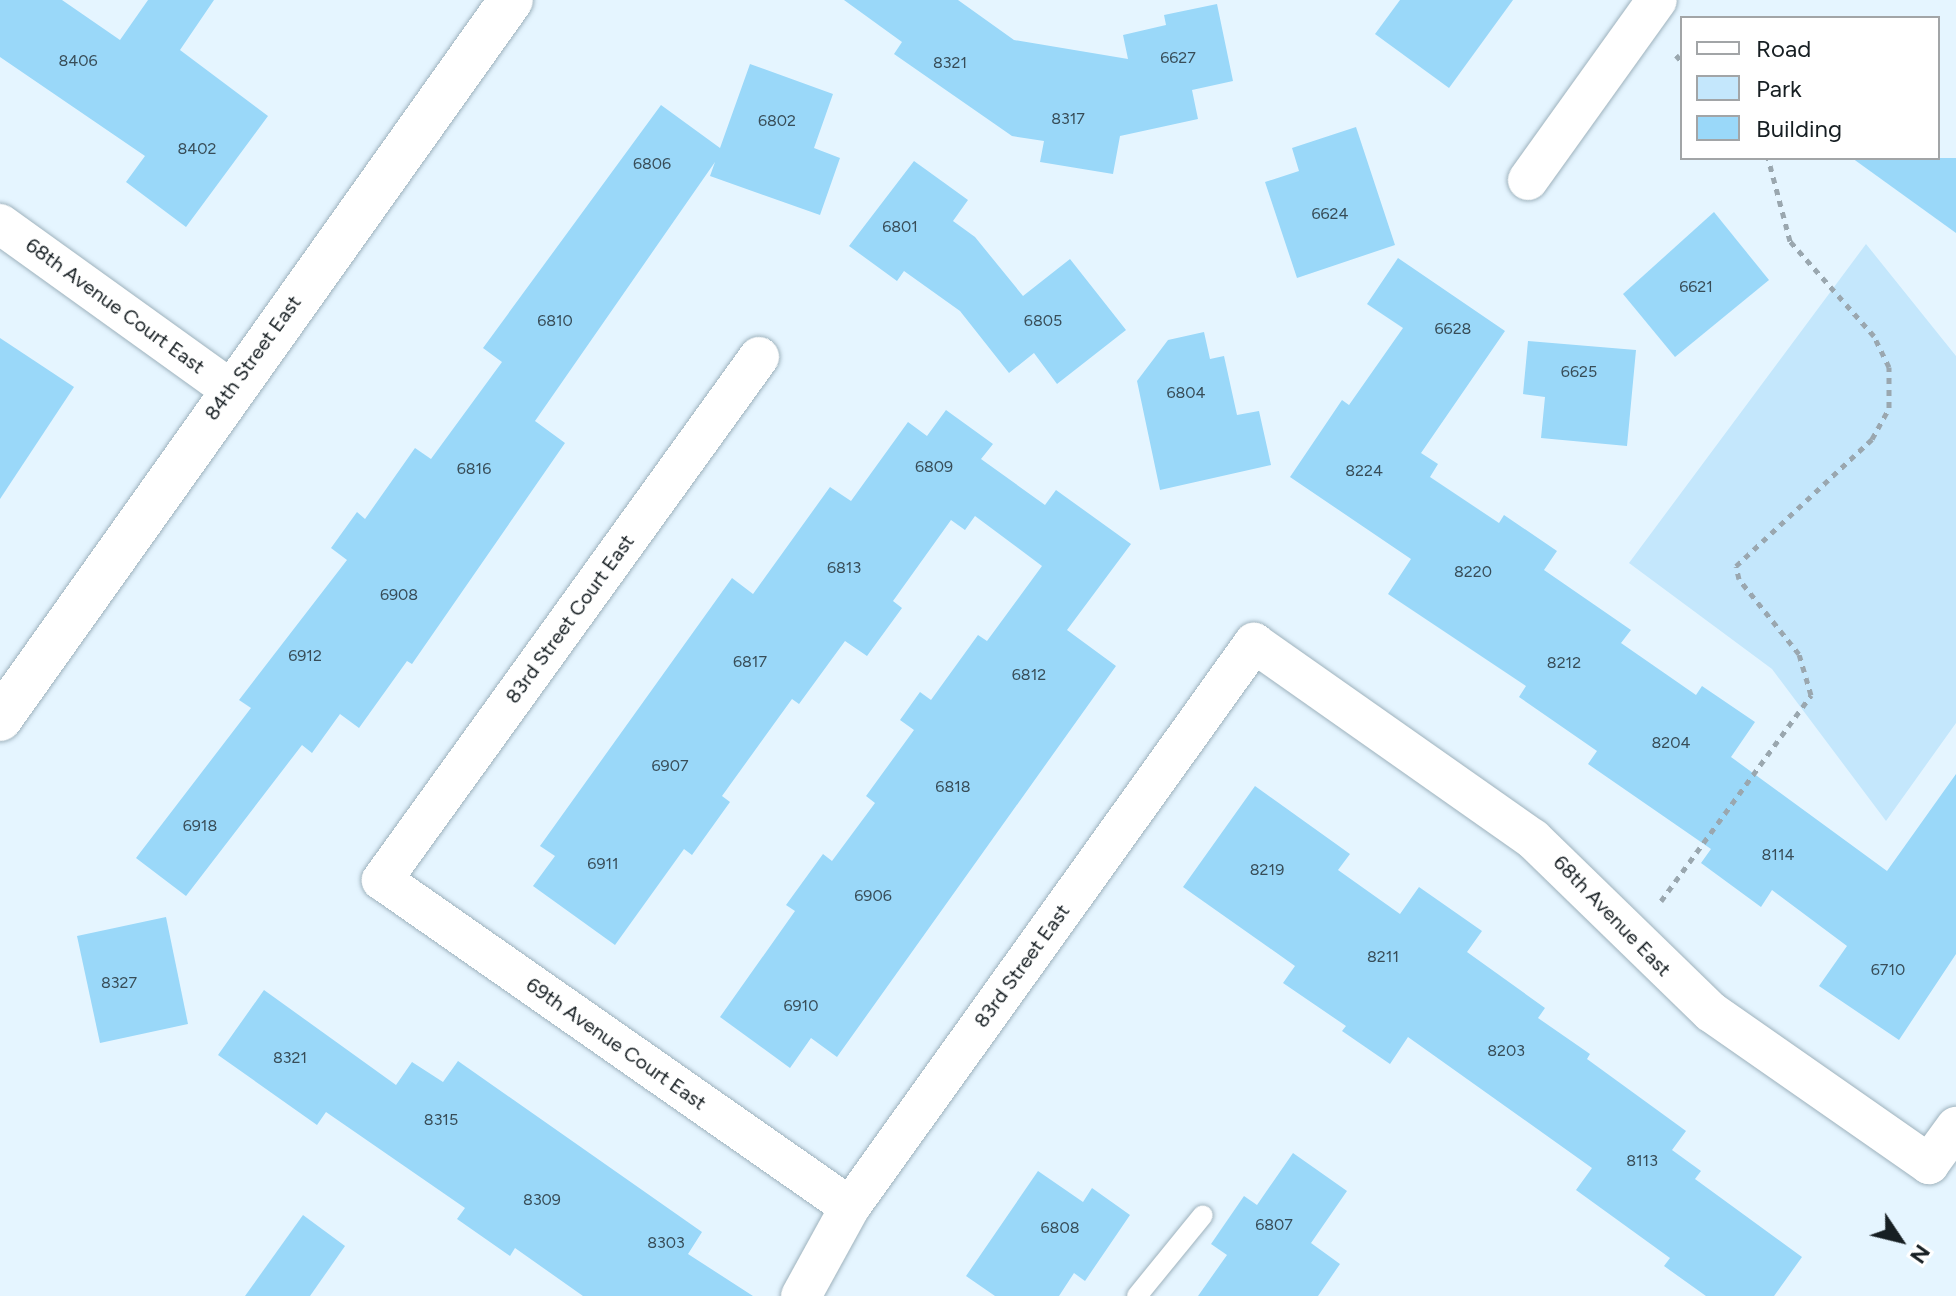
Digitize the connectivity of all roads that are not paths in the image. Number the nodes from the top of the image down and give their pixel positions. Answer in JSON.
{"nodes":[{"id":1,"x":511,"y":0,"type":"edge"},
{"id":2,"x":1657,"y":0,"type":"edge"},
{"id":3,"x":1528,"y":180,"type":"dead end"},
{"id":4,"x":0,"y":224,"type":"edge"},
{"id":5,"x":759,"y":357,"type":"dead end"},
{"id":6,"x":230,"y":389,"type":"junction"},
{"id":7,"x":1254,"y":643,"type":"joint"},
{"id":8,"x":0,"y":719,"type":"edge"},
{"id":9,"x":382,"y":880,"type":"joint"},
{"id":10,"x":1956,"y":1127,"type":"edge"},
{"id":11,"x":850,"y":1207,"type":"junction"},
{"id":12,"x":1203,"y":1215,"type":"dead end"},
{"id":13,"x":801,"y":1296,"type":"edge"},
{"id":14,"x":1137,"y":1296,"type":"edge"}],
"edges":[{"from":1,"to":6,"type":"street","name":"84th Street East"},
{"from":2,"to":3,"type":"street"},
{"from":4,"to":6,"type":"street","name":"68th Avenue Court East"},
{"from":5,"to":9,"type":"street","name":"83rd Street Court East"},
{"from":6,"to":8,"type":"street","name":"84th Street East"},
{"from":7,"to":10,"type":"street","name":"68th Avenue East"},
{"from":7,"to":11,"type":"street","name":"83rd Street East"},
{"from":9,"to":11,"type":"street","name":"69th Avenue Court East"},
{"from":11,"to":13,"type":"street","name":"83rd Street East"},
{"from":12,"to":14,"type":"lane"}]}
